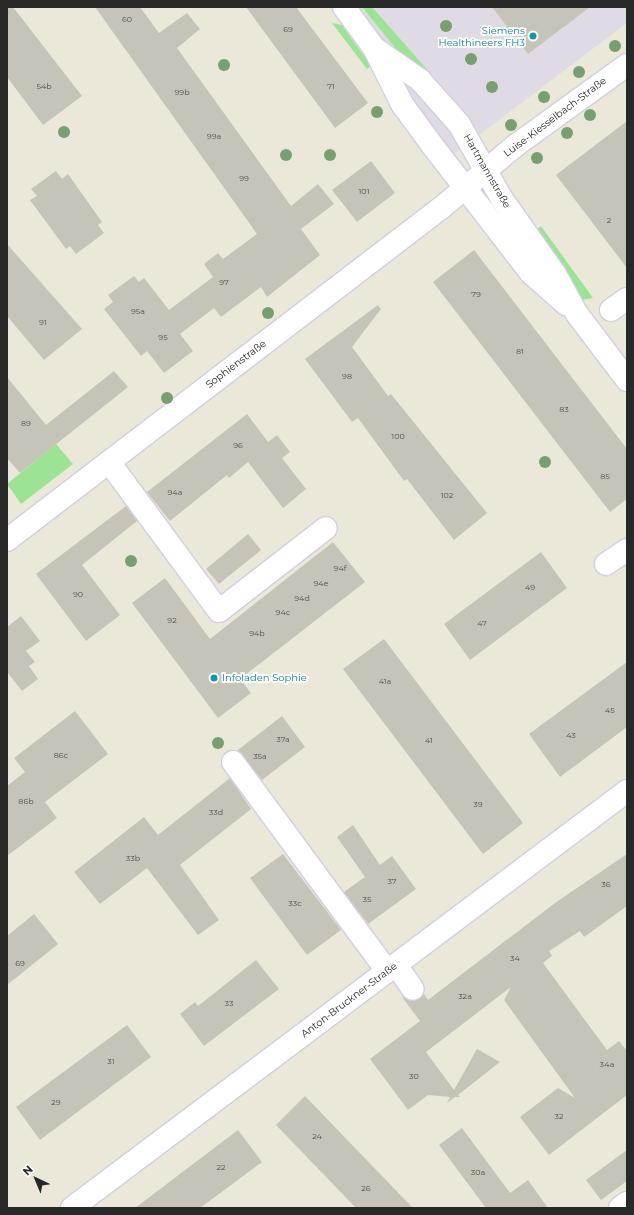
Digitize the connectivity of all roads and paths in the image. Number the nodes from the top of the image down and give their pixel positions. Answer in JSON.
{"nodes":[{"id":1,"x":344,"y":7,"type":"edge"},
{"id":2,"x":374,"y":48,"type":"junction"},
{"id":3,"x":627,"y":65,"type":"edge"},
{"id":4,"x":485,"y":170,"type":"junction"},
{"id":5,"x":465,"y":188,"type":"junction"},
{"id":6,"x":577,"y":314,"type":"junction"},
{"id":7,"x":627,"y":380,"type":"edge"},
{"id":8,"x":109,"y":462,"type":"junction"},
{"id":9,"x":326,"y":528,"type":"dead end"},
{"id":10,"x":7,"y":540,"type":"edge"},
{"id":11,"x":627,"y":550,"type":"edge"},
{"id":12,"x":606,"y":564,"type":"dead end"},
{"id":13,"x":233,"y":762,"type":"dead end"},
{"id":14,"x":627,"y":791,"type":"edge"},
{"id":15,"x":392,"y":968,"type":"junction"},
{"id":16,"x":413,"y":989,"type":"dead end"},
{"id":17,"x":627,"y":1203,"type":"edge"},
{"id":18,"x":72,"y":1208,"type":"edge"},
{"id":19,"x":620,"y":1208,"type":"edge"}],
"edges":[{"from":1,"to":2,"type":"street","name":"Hartmannstraße"},
{"from":2,"to":4,"type":"street","name":"Hartmannstraße"},
{"from":2,"to":5,"type":"street","name":"Hartmannstraße"},
{"from":3,"to":4,"type":"street","name":"Luise-Kiesselbach-Straße"},
{"from":4,"to":5,"type":"street","name":"Luise-Kiesselbach-Straße"},
{"from":4,"to":6,"type":"street","name":"Hartmannstraße"},
{"from":5,"to":6,"type":"street","name":"Hartmannstraße"},
{"from":5,"to":8,"type":"street","name":"Sophienstraße"},
{"from":6,"to":7,"type":"street","name":"Hartmannstraße"},
{"from":8,"to":9,"type":"street"},
{"from":8,"to":10,"type":"street","name":"Sophienstraße"},
{"from":11,"to":12,"type":"street"},
{"from":13,"to":15,"type":"street"},
{"from":14,"to":15,"type":"street","name":"Anton-Bruckner-Straße"},
{"from":15,"to":16,"type":"street"},
{"from":15,"to":18,"type":"street","name":"Anton-Bruckner-Straße"},
{"from":17,"to":19,"type":"street"}]}
